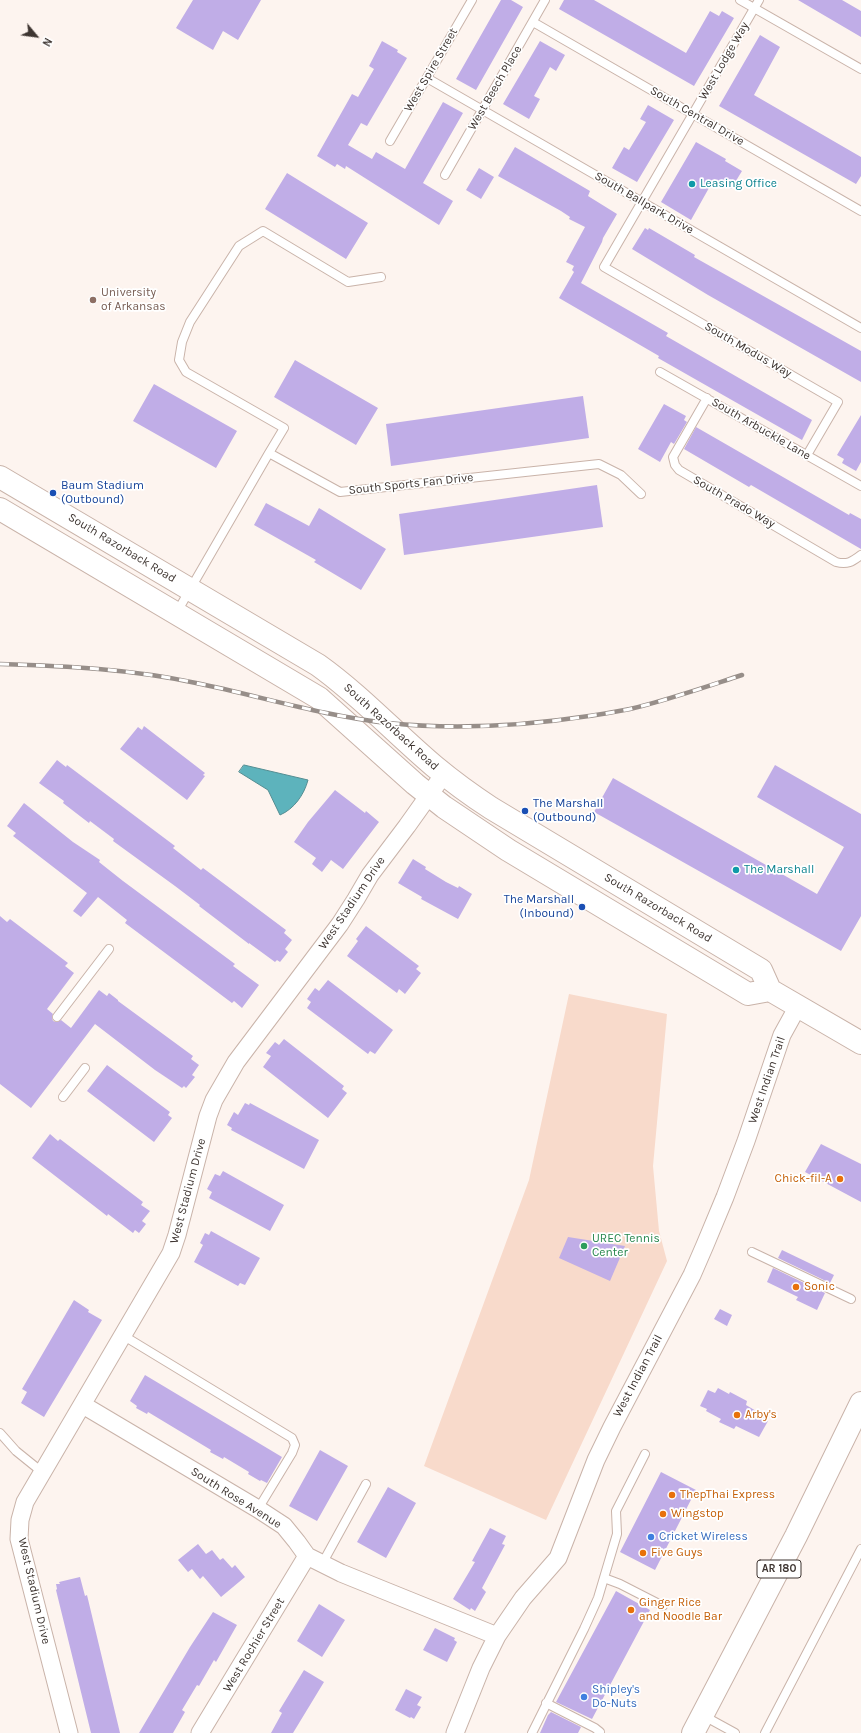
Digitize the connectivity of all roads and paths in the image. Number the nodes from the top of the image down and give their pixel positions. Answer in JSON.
{"nodes":[{"id":1,"x":472,"y":0,"type":"edge"},
{"id":2,"x":545,"y":0,"type":"edge"},
{"id":3,"x":740,"y":0,"type":"edge"},
{"id":4,"x":759,"y":0,"type":"edge"},
{"id":5,"x":754,"y":8,"type":"junction"},
{"id":6,"x":533,"y":22,"type":"junction"},
{"id":7,"x":861,"y":69,"type":"edge"},
{"id":8,"x":427,"y":78,"type":"junction"},
{"id":9,"x":482,"y":110,"type":"junction"},
{"id":10,"x":694,"y":113,"type":"junction"},
{"id":11,"x":390,"y":141,"type":"dead end"},
{"id":12,"x":445,"y":175,"type":"dead end"},
{"id":13,"x":642,"y":202,"type":"junction"},
{"id":14,"x":861,"y":211,"type":"edge"},
{"id":15,"x":604,"y":267,"type":"joint"},
{"id":16,"x":381,"y":277,"type":"dead end"},
{"id":17,"x":861,"y":328,"type":"edge"},
{"id":18,"x":660,"y":372,"type":"dead end"},
{"id":19,"x":707,"y":398,"type":"junction"},
{"id":20,"x":269,"y":453,"type":"junction"},
{"id":21,"x":807,"y":455,"type":"junction"},
{"id":22,"x":0,"y":476,"type":"edge"},
{"id":23,"x":861,"y":486,"type":"edge"},
{"id":24,"x":641,"y":494,"type":"dead end"},
{"id":25,"x":0,"y":509,"type":"edge"},
{"id":26,"x":861,"y":555,"type":"edge"},
{"id":27,"x":190,"y":589,"type":"junction"},
{"id":28,"x":177,"y":613,"type":"junction"},
{"id":29,"x":444,"y":774,"type":"junction"},
{"id":30,"x":429,"y":795,"type":"junction"},
{"id":31,"x":109,"y":949,"type":"dead end"},
{"id":32,"x":770,"y":990,"type":"junction"},
{"id":33,"x":798,"y":1006,"type":"junction"},
{"id":34,"x":57,"y":1017,"type":"dead end"},
{"id":35,"x":861,"y":1043,"type":"edge"},
{"id":36,"x":85,"y":1068,"type":"dead end"},
{"id":37,"x":63,"y":1097,"type":"dead end"},
{"id":38,"x":752,"y":1252,"type":"dead end"},
{"id":39,"x":850,"y":1299,"type":"dead end"},
{"id":40,"x":124,"y":1336,"type":"junction"},
{"id":41,"x":861,"y":1404,"type":"edge"},
{"id":42,"x":83,"y":1405,"type":"junction"},
{"id":43,"x":0,"y":1433,"type":"edge"},
{"id":44,"x":645,"y":1454,"type":"dead end"},
{"id":45,"x":42,"y":1472,"type":"junction"},
{"id":46,"x":366,"y":1484,"type":"dead end"},
{"id":47,"x":258,"y":1509,"type":"junction"},
{"id":48,"x":861,"y":1549,"type":"edge"},
{"id":49,"x":314,"y":1560,"type":"junction"},
{"id":50,"x":604,"y":1578,"type":"junction"},
{"id":51,"x":663,"y":1606,"type":"dead end"},
{"id":52,"x":497,"y":1636,"type":"junction"},
{"id":53,"x":546,"y":1703,"type":"junction"},
{"id":54,"x":698,"y":1724,"type":"edge"},
{"id":55,"x":600,"y":1732,"type":"edge"},
{"id":56,"x":69,"y":1733,"type":"edge"},
{"id":57,"x":200,"y":1733,"type":"edge"},
{"id":58,"x":455,"y":1733,"type":"edge"},
{"id":59,"x":532,"y":1733,"type":"edge"},
{"id":60,"x":734,"y":1733,"type":"edge"},
{"id":61,"x":765,"y":1733,"type":"edge"}],
"edges":[{"from":1,"to":8,"type":"lane","name":"West Spire Street"},
{"from":2,"to":6,"type":"lane","name":"West Beech Place"},
{"from":3,"to":5,"type":"lane"},
{"from":4,"to":5,"type":"lane","name":"West Lodge Way"},
{"from":5,"to":7,"type":"lane"},
{"from":5,"to":10,"type":"lane","name":"West Lodge Way"},
{"from":6,"to":9,"type":"lane","name":"West Beech Place"},
{"from":6,"to":10,"type":"lane","name":"South Central Drive"},
{"from":8,"to":9,"type":"lane","name":"South Ballpark Drive"},
{"from":8,"to":11,"type":"lane","name":"West Spire Street"},
{"from":9,"to":12,"type":"lane","name":"West Beech Place"},
{"from":9,"to":13,"type":"lane","name":"South Ballpark Drive"},
{"from":10,"to":13,"type":"lane","name":"West Lodge Way"},
{"from":10,"to":14,"type":"lane","name":"South Central Drive"},
{"from":13,"to":15,"type":"lane","name":"West Lodge Way"},
{"from":13,"to":17,"type":"lane","name":"South Ballpark Drive"},
{"from":15,"to":21,"type":"lane","name":"South Modus Way"},
{"from":16,"to":20,"type":"lane"},
{"from":18,"to":19,"type":"lane","name":"South Arbuckle Lane"},
{"from":19,"to":21,"type":"lane","name":"South Arbuckle Lane"},
{"from":19,"to":26,"type":"lane","name":"South Prado Way"},
{"from":20,"to":24,"type":"lane","name":"South Sports Fan Drive"},
{"from":20,"to":27,"type":"lane"},
{"from":21,"to":23,"type":"lane","name":"South Arbuckle Lane"},
{"from":22,"to":27,"type":"main road","name":"South Razorback Road"},
{"from":25,"to":28,"type":"main road"},
{"from":27,"to":28,"type":"lane"},
{"from":27,"to":29,"type":"main road","name":"South Razorback Road"},
{"from":28,"to":30,"type":"main road"},
{"from":29,"to":30,"type":"street","name":"West Stadium Drive"},
{"from":29,"to":32,"type":"main road","name":"South Razorback Road"},
{"from":30,"to":32,"type":"main road"},
{"from":30,"to":40,"type":"street","name":"West Stadium Drive"},
{"from":31,"to":34,"type":"lane"},
{"from":32,"to":33,"type":"main road"},
{"from":33,"to":35,"type":"main road"},
{"from":33,"to":52,"type":"street","name":"West Indian Trail"},
{"from":36,"to":37,"type":"lane"},
{"from":38,"to":39,"type":"lane"},
{"from":40,"to":42,"type":"street","name":"West Stadium Drive"},
{"from":40,"to":47,"type":"lane"},
{"from":41,"to":54,"type":"main road","number":"AR 180"},
{"from":42,"to":45,"type":"street","name":"West Stadium Drive"},
{"from":42,"to":47,"type":"street","name":"South Rose Avenue"},
{"from":43,"to":45,"type":"lane"},
{"from":44,"to":50,"type":"lane"},
{"from":45,"to":56,"type":"street","name":"West Stadium Drive"},
{"from":46,"to":49,"type":"lane"},
{"from":47,"to":49,"type":"street","name":"South Rose Avenue"},
{"from":48,"to":61,"type":"lane"},
{"from":49,"to":52,"type":"street","name":"South Rose Avenue"},
{"from":49,"to":57,"type":"street","name":"West Rochier Street"},
{"from":50,"to":51,"type":"lane"},
{"from":50,"to":53,"type":"lane"},
{"from":52,"to":58,"type":"street","name":"West Indian Trail"},
{"from":53,"to":55,"type":"lane"},
{"from":53,"to":59,"type":"lane"},
{"from":54,"to":60,"type":"lane"}]}
